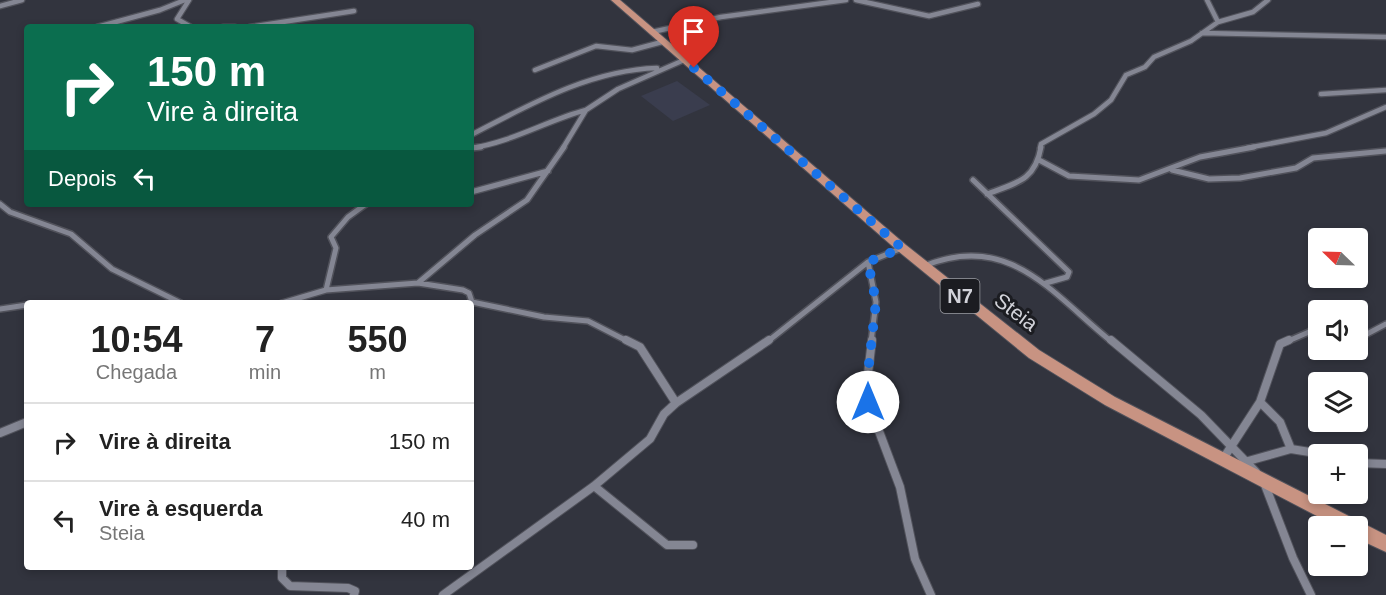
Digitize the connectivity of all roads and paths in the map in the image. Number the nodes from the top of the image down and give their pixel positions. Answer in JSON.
{"nodes":[{"id":1,"x":22,"y":0,"type":"edge"},
{"id":2,"x":187,"y":0,"type":"edge"},
{"id":3,"x":615,"y":0,"type":"edge"},
{"id":4,"x":846,"y":0,"type":"edge"},
{"id":5,"x":856,"y":0,"type":"edge"},
{"id":6,"x":1207,"y":0,"type":"edge"},
{"id":7,"x":1268,"y":0,"type":"edge"},
{"id":8,"x":978,"y":4,"type":"dead end"},
{"id":9,"x":0,"y":6,"type":"edge"},
{"id":10,"x":354,"y":11,"type":"dead end"},
{"id":11,"x":1218,"y":22,"type":"junction"},
{"id":12,"x":108,"y":24,"type":"edge"},
{"id":13,"x":186,"y":24,"type":"edge"},
{"id":14,"x":270,"y":24,"type":"edge"},
{"id":15,"x":1201,"y":33,"type":"junction"},
{"id":16,"x":657,"y":37,"type":"junction"},
{"id":17,"x":1386,"y":37,"type":"edge"},
{"id":18,"x":684,"y":60,"type":"junction"},
{"id":19,"x":661,"y":68,"type":"junction"},
{"id":20,"x":535,"y":70,"type":"dead end"},
{"id":21,"x":1386,"y":90,"type":"edge"},
{"id":22,"x":1321,"y":94,"type":"dead end"},
{"id":23,"x":1386,"y":107,"type":"edge"},
{"id":24,"x":586,"y":110,"type":"junction"},
{"id":25,"x":474,"y":133,"type":"edge"},
{"id":26,"x":474,"y":148,"type":"edge"},
{"id":27,"x":1386,"y":151,"type":"edge"},
{"id":28,"x":1039,"y":160,"type":"junction"},
{"id":29,"x":1171,"y":170,"type":"junction"},
{"id":30,"x":548,"y":171,"type":"junction"},
{"id":31,"x":973,"y":180,"type":"dead end"},
{"id":32,"x":474,"y":191,"type":"edge"},
{"id":33,"x":987,"y":194,"type":"junction"},
{"id":34,"x":0,"y":204,"type":"edge"},
{"id":35,"x":362,"y":207,"type":"edge"},
{"id":36,"x":902,"y":248,"type":"junction"},
{"id":37,"x":868,"y":262,"type":"junction"},
{"id":38,"x":924,"y":266,"type":"junction"},
{"id":39,"x":418,"y":283,"type":"junction"},
{"id":40,"x":1046,"y":283,"type":"junction"},
{"id":41,"x":326,"y":290,"type":"junction"},
{"id":42,"x":175,"y":300,"type":"edge"},
{"id":43,"x":292,"y":300,"type":"edge"},
{"id":44,"x":471,"y":300,"type":"edge"},
{"id":45,"x":474,"y":303,"type":"edge"},
{"id":46,"x":24,"y":305,"type":"edge"},
{"id":47,"x":0,"y":309,"type":"edge"},
{"id":48,"x":1386,"y":324,"type":"edge"},
{"id":49,"x":1308,"y":332,"type":"edge"},
{"id":50,"x":1368,"y":333,"type":"edge"},
{"id":51,"x":1260,"y":402,"type":"junction"},
{"id":52,"x":676,"y":404,"type":"junction"},
{"id":53,"x":24,"y":423,"type":"edge"},
{"id":54,"x":0,"y":433,"type":"edge"},
{"id":55,"x":1231,"y":443,"type":"junction"},
{"id":56,"x":1291,"y":449,"type":"junction"},
{"id":57,"x":1308,"y":452,"type":"edge"},
{"id":58,"x":1222,"y":459,"type":"junction"},
{"id":59,"x":1248,"y":461,"type":"junction"},
{"id":60,"x":1368,"y":463,"type":"edge"},
{"id":61,"x":1386,"y":464,"type":"edge"},
{"id":62,"x":1264,"y":481,"type":"junction"},
{"id":63,"x":594,"y":486,"type":"junction"},
{"id":64,"x":1332,"y":516,"type":"edge"},
{"id":65,"x":1368,"y":535,"type":"edge"},
{"id":66,"x":1384,"y":543,"type":"edge"},
{"id":67,"x":693,"y":545,"type":"dead end"},
{"id":68,"x":282,"y":570,"type":"edge"},
{"id":69,"x":354,"y":595,"type":"edge"},
{"id":70,"x":443,"y":595,"type":"edge"},
{"id":71,"x":931,"y":595,"type":"edge"},
{"id":72,"x":1311,"y":595,"type":"edge"}],
"edges":[{"from":1,"to":9,"type":"street"},
{"from":2,"to":12,"type":"street"},
{"from":2,"to":13,"type":"street"},
{"from":3,"to":16,"type":"main road","name":"Steia","number":"N7"},
{"from":4,"to":16,"type":"street"},
{"from":5,"to":8,"type":"street"},
{"from":6,"to":11,"type":"street"},
{"from":7,"to":11,"type":"street"},
{"from":10,"to":14,"type":"street"},
{"from":11,"to":15,"type":"street"},
{"from":15,"to":17,"type":"street"},
{"from":15,"to":28,"type":"street"},
{"from":16,"to":18,"type":"main road","name":"Steia","number":"N7"},
{"from":16,"to":20,"type":"street"},
{"from":18,"to":19,"type":"street"},
{"from":18,"to":36,"type":"main road","name":"Steia","number":"N7"},
{"from":19,"to":24,"type":"street"},
{"from":19,"to":25,"type":"street"},
{"from":21,"to":22,"type":"street"},
{"from":23,"to":29,"type":"street"},
{"from":24,"to":26,"type":"street"},
{"from":24,"to":30,"type":"street"},
{"from":27,"to":29,"type":"street"},
{"from":28,"to":29,"type":"street"},
{"from":28,"to":33,"type":"street"},
{"from":30,"to":32,"type":"street"},
{"from":30,"to":39,"type":"street"},
{"from":31,"to":33,"type":"street"},
{"from":33,"to":40,"type":"street"},
{"from":34,"to":42,"type":"street"},
{"from":35,"to":41,"type":"street"},
{"from":36,"to":37,"type":"street"},
{"from":36,"to":38,"type":"main road","name":"Steia","number":"N7"},
{"from":37,"to":52,"type":"street"},
{"from":37,"to":71,"type":"street"},
{"from":38,"to":40,"type":"street"},
{"from":38,"to":58,"type":"main road","name":"Steia","number":"N7"},
{"from":39,"to":41,"type":"street"},
{"from":39,"to":44,"type":"street"},
{"from":40,"to":55,"type":"street"},
{"from":41,"to":43,"type":"street"},
{"from":45,"to":52,"type":"street"},
{"from":46,"to":47,"type":"street"},
{"from":48,"to":50,"type":"street"},
{"from":49,"to":51,"type":"street"},
{"from":51,"to":55,"type":"street"},
{"from":51,"to":56,"type":"street"},
{"from":52,"to":63,"type":"street"},
{"from":53,"to":54,"type":"street"},
{"from":55,"to":58,"type":"street"},
{"from":55,"to":59,"type":"street"},
{"from":56,"to":57,"type":"street"},
{"from":56,"to":59,"type":"street"},
{"from":58,"to":62,"type":"main road","name":"Steia","number":"N7"},
{"from":59,"to":62,"type":"street"},
{"from":60,"to":61,"type":"street"},
{"from":62,"to":64,"type":"main road","name":"Steia","number":"N7"},
{"from":62,"to":72,"type":"street"},
{"from":63,"to":67,"type":"street"},
{"from":63,"to":70,"type":"street"},
{"from":65,"to":66,"type":"main road"},
{"from":68,"to":69,"type":"street"}]}
